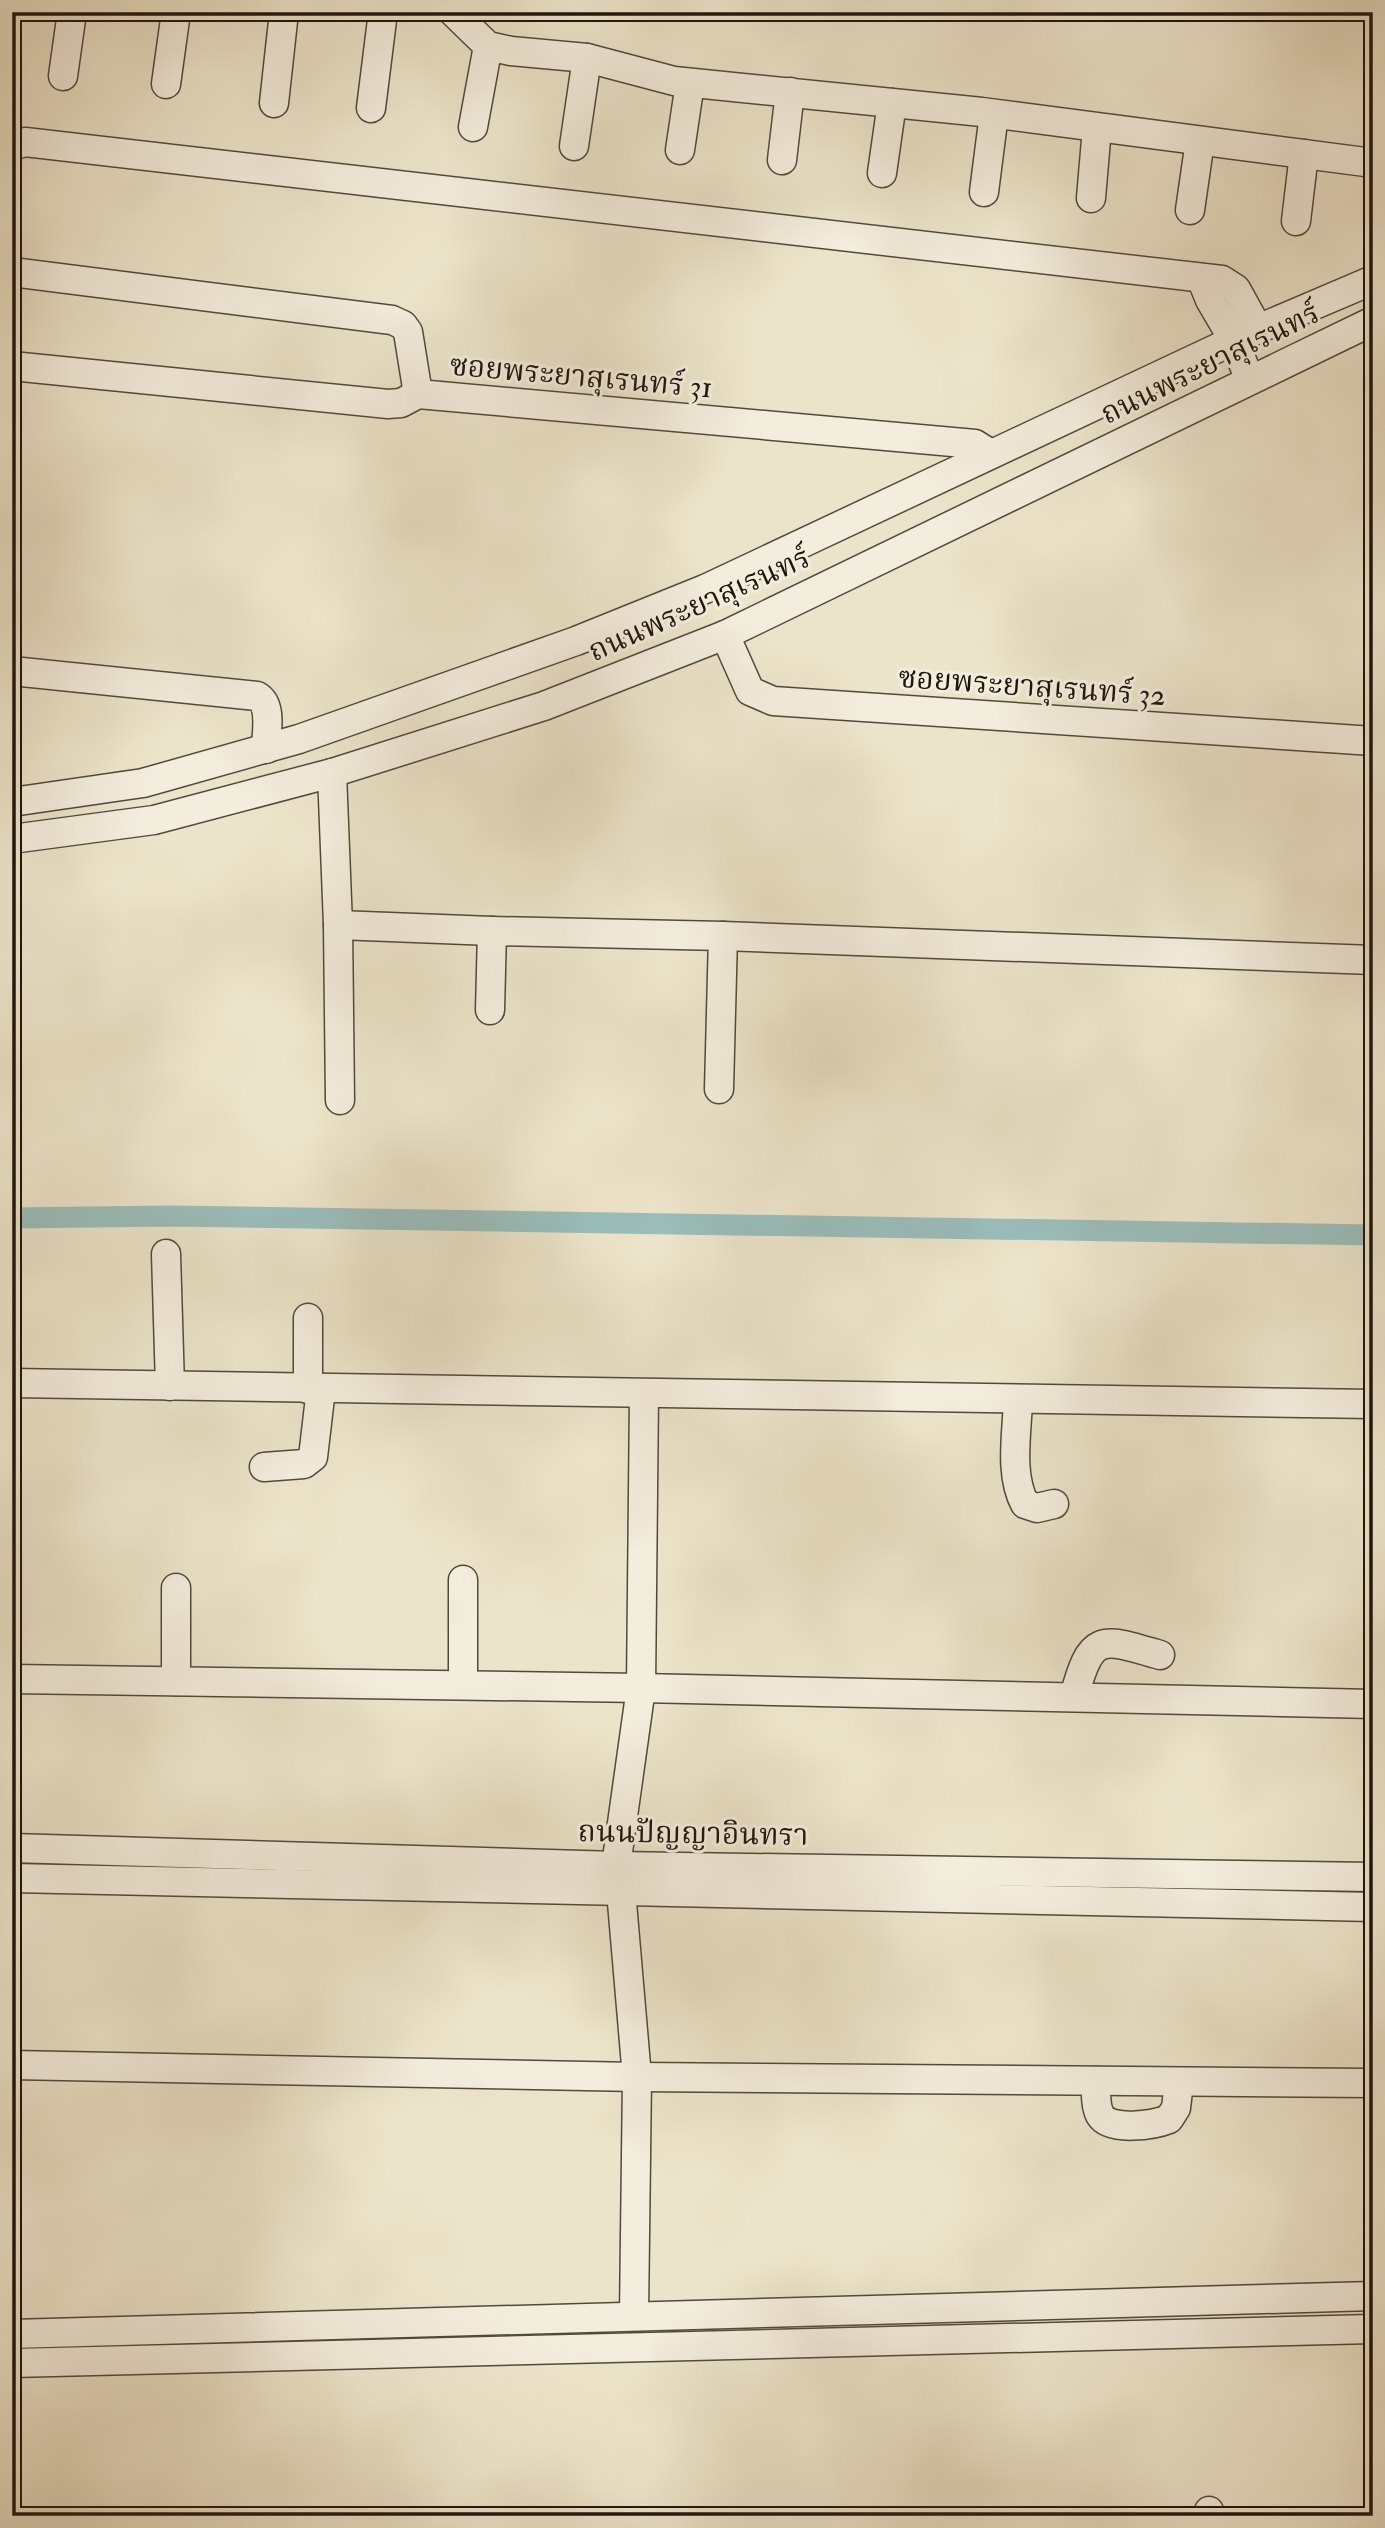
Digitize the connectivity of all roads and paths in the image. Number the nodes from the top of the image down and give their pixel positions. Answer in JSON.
{"nodes":[{"id":1,"x":72,"y":12,"type":"edge"},
{"id":2,"x":176,"y":12,"type":"edge"},
{"id":3,"x":284,"y":12,"type":"edge"},
{"id":4,"x":383,"y":12,"type":"edge"},
{"id":5,"x":453,"y":12,"type":"edge"},
{"id":6,"x":488,"y":46,"type":"junction"},
{"id":7,"x":587,"y":58,"type":"junction"},
{"id":8,"x":63,"y":76,"type":"dead end"},
{"id":9,"x":690,"y":83,"type":"junction"},
{"id":10,"x":166,"y":84,"type":"dead end"},
{"id":11,"x":790,"y":92,"type":"junction"},
{"id":12,"x":274,"y":103,"type":"dead end"},
{"id":13,"x":892,"y":103,"type":"junction"},
{"id":14,"x":371,"y":108,"type":"dead end"},
{"id":15,"x":994,"y":114,"type":"junction"},
{"id":16,"x":473,"y":127,"type":"dead end"},
{"id":17,"x":1097,"y":128,"type":"junction"},
{"id":18,"x":1200,"y":141,"type":"junction"},
{"id":19,"x":12,"y":146,"type":"edge"},
{"id":20,"x":575,"y":146,"type":"dead end"},
{"id":21,"x":680,"y":150,"type":"dead end"},
{"id":22,"x":1304,"y":154,"type":"junction"},
{"id":23,"x":782,"y":160,"type":"dead end"},
{"id":24,"x":1373,"y":163,"type":"edge"},
{"id":25,"x":882,"y":173,"type":"dead end"},
{"id":26,"x":985,"y":192,"type":"dead end"},
{"id":27,"x":1091,"y":198,"type":"dead end"},
{"id":28,"x":1190,"y":210,"type":"dead end"},
{"id":29,"x":1296,"y":221,"type":"dead end"},
{"id":30,"x":12,"y":272,"type":"edge"},
{"id":31,"x":1373,"y":280,"type":"edge"},
{"id":32,"x":1373,"y":321,"type":"edge"},
{"id":33,"x":1246,"y":335,"type":"junction"},
{"id":34,"x":12,"y":366,"type":"edge"},
{"id":35,"x":1250,"y":380,"type":"junction"},
{"id":36,"x":418,"y":394,"type":"junction"},
{"id":37,"x":991,"y":454,"type":"junction"},
{"id":38,"x":725,"y":635,"type":"junction"},
{"id":39,"x":12,"y":671,"type":"edge"},
{"id":40,"x":1373,"y":741,"type":"edge"},
{"id":41,"x":266,"y":749,"type":"junction"},
{"id":42,"x":332,"y":773,"type":"junction"},
{"id":43,"x":12,"y":802,"type":"edge"},
{"id":44,"x":12,"y":839,"type":"edge"},
{"id":45,"x":338,"y":925,"type":"junction"},
{"id":46,"x":492,"y":932,"type":"junction"},
{"id":47,"x":723,"y":936,"type":"junction"},
{"id":48,"x":1373,"y":960,"type":"edge"},
{"id":49,"x":489,"y":1010,"type":"dead end"},
{"id":50,"x":719,"y":1089,"type":"dead end"},
{"id":51,"x":340,"y":1100,"type":"dead end"},
{"id":52,"x":166,"y":1254,"type":"dead end"},
{"id":53,"x":308,"y":1318,"type":"dead end"},
{"id":54,"x":12,"y":1383,"type":"edge"},
{"id":55,"x":170,"y":1386,"type":"junction"},
{"id":56,"x":314,"y":1389,"type":"junction"},
{"id":57,"x":644,"y":1395,"type":"junction"},
{"id":58,"x":1018,"y":1401,"type":"junction"},
{"id":59,"x":1373,"y":1404,"type":"edge"},
{"id":60,"x":264,"y":1467,"type":"dead end"},
{"id":61,"x":1054,"y":1504,"type":"dead end"},
{"id":62,"x":463,"y":1580,"type":"dead end"},
{"id":63,"x":176,"y":1588,"type":"dead end"},
{"id":64,"x":1160,"y":1655,"type":"dead end"},
{"id":65,"x":12,"y":1679,"type":"edge"},
{"id":66,"x":176,"y":1681,"type":"junction"},
{"id":67,"x":463,"y":1685,"type":"junction"},
{"id":68,"x":641,"y":1688,"type":"junction"},
{"id":69,"x":1074,"y":1697,"type":"junction"},
{"id":70,"x":1373,"y":1704,"type":"edge"},
{"id":71,"x":12,"y":1848,"type":"edge"},
{"id":72,"x":1373,"y":1877,"type":"edge"},
{"id":73,"x":12,"y":1878,"type":"edge"},
{"id":74,"x":618,"y":1878,"type":"junction"},
{"id":75,"x":1373,"y":1908,"type":"edge"},
{"id":76,"x":12,"y":2065,"type":"edge"},
{"id":77,"x":637,"y":2077,"type":"junction"},
{"id":78,"x":1096,"y":2081,"type":"junction"},
{"id":79,"x":1179,"y":2082,"type":"junction"},
{"id":80,"x":1373,"y":2083,"type":"edge"},
{"id":81,"x":1373,"y":2296,"type":"edge"},
{"id":82,"x":645,"y":2315,"type":"junction"},
{"id":83,"x":603,"y":2316,"type":"junction"},
{"id":84,"x":1373,"y":2329,"type":"edge"},
{"id":85,"x":12,"y":2334,"type":"edge"},
{"id":86,"x":656,"y":2348,"type":"junction"},
{"id":87,"x":603,"y":2349,"type":"junction"},
{"id":88,"x":12,"y":2363,"type":"edge"}],
"edges":[{"from":1,"to":8,"type":"street"},
{"from":2,"to":10,"type":"street"},
{"from":3,"to":12,"type":"street"},
{"from":4,"to":14,"type":"street"},
{"from":5,"to":6,"type":"street"},
{"from":6,"to":7,"type":"street"},
{"from":6,"to":16,"type":"street"},
{"from":7,"to":9,"type":"street"},
{"from":7,"to":20,"type":"street"},
{"from":9,"to":11,"type":"street"},
{"from":9,"to":21,"type":"street"},
{"from":11,"to":13,"type":"street"},
{"from":11,"to":23,"type":"street"},
{"from":13,"to":15,"type":"street"},
{"from":13,"to":25,"type":"street"},
{"from":15,"to":17,"type":"street"},
{"from":15,"to":26,"type":"street"},
{"from":17,"to":18,"type":"street"},
{"from":17,"to":27,"type":"street"},
{"from":18,"to":22,"type":"street"},
{"from":18,"to":28,"type":"street"},
{"from":19,"to":33,"type":"street"},
{"from":22,"to":24,"type":"street"},
{"from":22,"to":29,"type":"street"},
{"from":30,"to":36,"type":"street","name":"ซอยพระยาสุเรนทร์ 31"},
{"from":31,"to":33,"type":"street","name":"ถนนพระยาสุเรนทร์"},
{"from":32,"to":35,"type":"street","name":"ถนนพระยาสุเรนทร์"},
{"from":33,"to":35,"type":"street"},
{"from":33,"to":37,"type":"street","name":"ถนนพระยาสุเรนทร์"},
{"from":34,"to":36,"type":"street"},
{"from":35,"to":38,"type":"street","name":"ถนนพระยาสุเรนทร์"},
{"from":36,"to":37,"type":"street","name":"ซอยพระยาสุเรนทร์ 31"},
{"from":37,"to":41,"type":"street","name":"ถนนพระยาสุเรนทร์"},
{"from":38,"to":40,"type":"street","name":"ซอยพระยาสุเรนทร์ 32"},
{"from":38,"to":42,"type":"street","name":"ถนนพระยาสุเรนทร์"},
{"from":39,"to":41,"type":"street"},
{"from":41,"to":43,"type":"street","name":"ถนนพระยาสุเรนทร์"},
{"from":42,"to":44,"type":"street","name":"ถนนพระยาสุเรนทร์"},
{"from":42,"to":45,"type":"street"},
{"from":45,"to":46,"type":"street"},
{"from":45,"to":51,"type":"street"},
{"from":46,"to":47,"type":"street"},
{"from":46,"to":49,"type":"street"},
{"from":47,"to":48,"type":"street"},
{"from":47,"to":50,"type":"street"},
{"from":52,"to":55,"type":"street"},
{"from":53,"to":56,"type":"street"},
{"from":54,"to":55,"type":"street"},
{"from":55,"to":56,"type":"street"},
{"from":56,"to":57,"type":"street"},
{"from":56,"to":60,"type":"street"},
{"from":57,"to":58,"type":"street"},
{"from":57,"to":68,"type":"street"},
{"from":58,"to":59,"type":"street"},
{"from":58,"to":61,"type":"street"},
{"from":62,"to":67,"type":"street"},
{"from":63,"to":66,"type":"street"},
{"from":64,"to":69,"type":"street"},
{"from":65,"to":66,"type":"street"},
{"from":66,"to":67,"type":"street"},
{"from":67,"to":68,"type":"street"},
{"from":68,"to":69,"type":"street"},
{"from":68,"to":74,"type":"street"},
{"from":69,"to":70,"type":"street"},
{"from":71,"to":74,"type":"street","name":"ถนนปัญญาอินทรา"},
{"from":72,"to":74,"type":"street","name":"ถนนปัญญาอินทรา"},
{"from":73,"to":74,"type":"street","name":"ถนนปัญญาอินทรา"},
{"from":74,"to":75,"type":"street","name":"ถนนปัญญาอินทรา"},
{"from":74,"to":77,"type":"street"},
{"from":76,"to":77,"type":"street"},
{"from":77,"to":78,"type":"street"},
{"from":77,"to":82,"type":"street"},
{"from":78,"to":79,"type":"street"},
{"from":78,"to":79,"type":"street"},
{"from":79,"to":80,"type":"street"},
{"from":81,"to":82,"type":"street"},
{"from":82,"to":83,"type":"street"},
{"from":82,"to":86,"type":"street"},
{"from":83,"to":85,"type":"street"},
{"from":83,"to":87,"type":"street"},
{"from":84,"to":86,"type":"street"},
{"from":86,"to":87,"type":"street"},
{"from":87,"to":88,"type":"street"}]}
